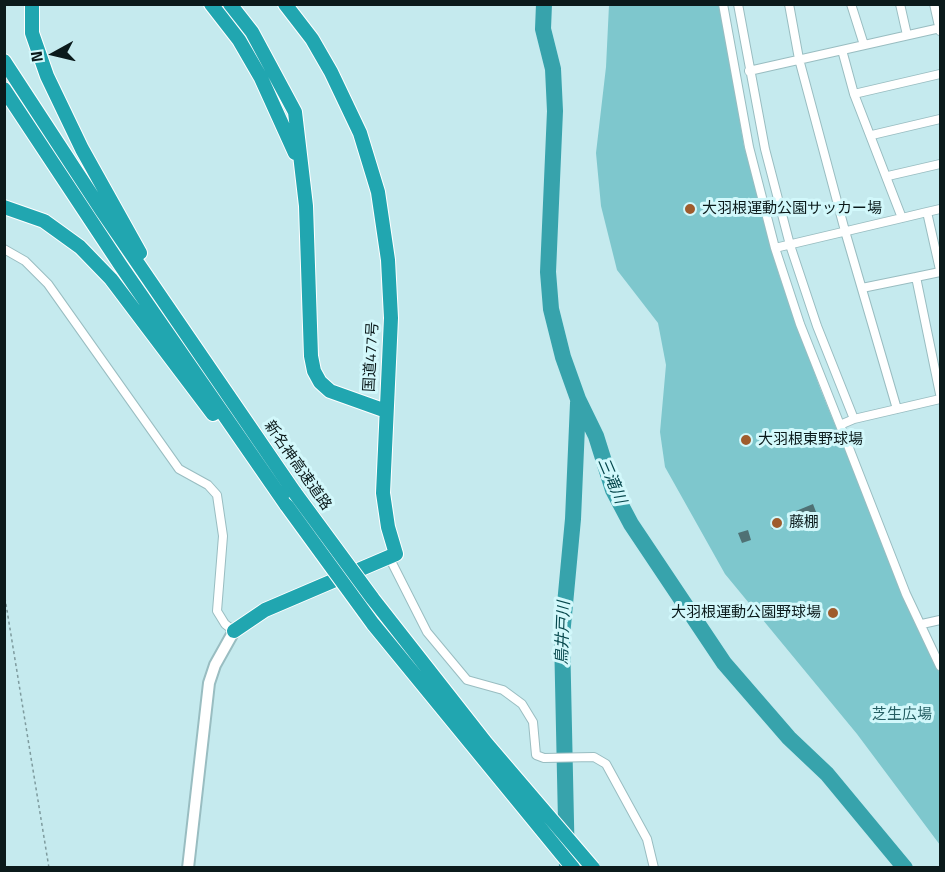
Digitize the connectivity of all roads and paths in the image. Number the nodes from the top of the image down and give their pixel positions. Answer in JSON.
{"nodes":[{"id":1,"x":32,"y":4,"type":"edge"},
{"id":2,"x":200,"y":4,"type":"edge"},
{"id":3,"x":211,"y":4,"type":"edge"},
{"id":4,"x":225,"y":4,"type":"edge"},
{"id":5,"x":230,"y":4,"type":"edge"},
{"id":6,"x":285,"y":4,"type":"edge"},
{"id":7,"x":723,"y":4,"type":"edge"},
{"id":8,"x":738,"y":4,"type":"edge"},
{"id":9,"x":789,"y":4,"type":"edge"},
{"id":10,"x":851,"y":4,"type":"edge"},
{"id":11,"x":900,"y":4,"type":"edge"},
{"id":12,"x":934,"y":4,"type":"edge"},
{"id":13,"x":940,"y":29,"type":"edge"},
{"id":14,"x":252,"y":32,"type":"junction"},
{"id":15,"x":907,"y":35,"type":"junction"},
{"id":16,"x":239,"y":40,"type":"junction"},
{"id":17,"x":864,"y":45,"type":"junction"},
{"id":18,"x":843,"y":50,"type":"junction"},
{"id":19,"x":800,"y":59,"type":"junction"},
{"id":20,"x":4,"y":61,"type":"edge"},
{"id":21,"x":749,"y":71,"type":"junction"},
{"id":22,"x":940,"y":74,"type":"edge"},
{"id":23,"x":4,"y":89,"type":"edge"},
{"id":24,"x":854,"y":94,"type":"junction"},
{"id":25,"x":940,"y":119,"type":"edge"},
{"id":26,"x":872,"y":135,"type":"junction"},
{"id":27,"x":940,"y":164,"type":"edge"},
{"id":28,"x":301,"y":169,"type":"junction"},
{"id":29,"x":888,"y":177,"type":"junction"},
{"id":30,"x":4,"y":207,"type":"edge"},
{"id":31,"x":940,"y":209,"type":"edge"},
{"id":32,"x":927,"y":212,"type":"junction"},
{"id":33,"x":902,"y":218,"type":"junction"},
{"id":34,"x":845,"y":231,"type":"junction"},
{"id":35,"x":790,"y":245,"type":"junction"},
{"id":36,"x":775,"y":248,"type":"junction"},
{"id":37,"x":4,"y":249,"type":"edge"},
{"id":38,"x":940,"y":271,"type":"edge"},
{"id":39,"x":916,"y":277,"type":"junction"},
{"id":40,"x":862,"y":288,"type":"junction"},
{"id":41,"x":181,"y":327,"type":"junction"},
{"id":42,"x":940,"y":394,"type":"edge"},
{"id":43,"x":940,"y":399,"type":"edge"},
{"id":44,"x":897,"y":409,"type":"junction"},
{"id":45,"x":386,"y":411,"type":"junction"},
{"id":46,"x":854,"y":419,"type":"junction"},
{"id":47,"x":840,"y":425,"type":"junction"},
{"id":48,"x":275,"y":489,"type":"junction"},
{"id":49,"x":389,"y":557,"type":"junction"},
{"id":50,"x":4,"y":592,"type":"edge"},
{"id":51,"x":940,"y":620,"type":"edge"},
{"id":52,"x":922,"y":624,"type":"junction"},
{"id":53,"x":234,"y":632,"type":"junction"},
{"id":54,"x":940,"y":666,"type":"edge"},
{"id":55,"x":49,"y":867,"type":"edge"},
{"id":56,"x":188,"y":867,"type":"edge"},
{"id":57,"x":573,"y":867,"type":"edge"},
{"id":58,"x":593,"y":867,"type":"edge"},
{"id":59,"x":654,"y":867,"type":"edge"}],
"edges":[{"from":1,"to":41,"type":"highway"},
{"from":2,"to":16,"type":"highway"},
{"from":3,"to":16,"type":"highway"},
{"from":4,"to":14,"type":"highway"},
{"from":5,"to":14,"type":"highway"},
{"from":6,"to":45,"type":"highway","name":"国道477号"},
{"from":7,"to":36,"type":"street"},
{"from":8,"to":21,"type":"street"},
{"from":9,"to":19,"type":"street"},
{"from":10,"to":17,"type":"street"},
{"from":11,"to":15,"type":"street"},
{"from":12,"to":13,"type":"street"},
{"from":13,"to":15,"type":"street"},
{"from":14,"to":28,"type":"highway"},
{"from":15,"to":17,"type":"street"},
{"from":16,"to":28,"type":"highway"},
{"from":17,"to":18,"type":"street"},
{"from":18,"to":19,"type":"street"},
{"from":18,"to":24,"type":"street"},
{"from":19,"to":21,"type":"street"},
{"from":19,"to":34,"type":"street"},
{"from":20,"to":41,"type":"highway","name":"新名神高速道路"},
{"from":21,"to":35,"type":"street"},
{"from":22,"to":24,"type":"street"},
{"from":23,"to":48,"type":"highway","name":"新名神高速道路"},
{"from":24,"to":26,"type":"street"},
{"from":25,"to":26,"type":"street"},
{"from":26,"to":29,"type":"street"},
{"from":27,"to":29,"type":"street"},
{"from":28,"to":45,"type":"highway"},
{"from":29,"to":33,"type":"street"},
{"from":30,"to":48,"type":"highway"},
{"from":31,"to":32,"type":"street"},
{"from":32,"to":33,"type":"street"},
{"from":32,"to":38,"type":"street"},
{"from":33,"to":34,"type":"street"},
{"from":34,"to":35,"type":"street"},
{"from":34,"to":40,"type":"street"},
{"from":35,"to":36,"type":"street"},
{"from":35,"to":46,"type":"street"},
{"from":36,"to":47,"type":"street"},
{"from":37,"to":53,"type":"street"},
{"from":38,"to":39,"type":"street"},
{"from":39,"to":40,"type":"street"},
{"from":39,"to":42,"type":"street"},
{"from":40,"to":44,"type":"street"},
{"from":41,"to":58,"type":"highway","name":"新名神高速道路","bridge":true},
{"from":43,"to":44,"type":"street"},
{"from":44,"to":46,"type":"street"},
{"from":45,"to":49,"type":"highway","name":"国道477号"},
{"from":46,"to":47,"type":"street"},
{"from":47,"to":52,"type":"street"},
{"from":48,"to":57,"type":"highway","name":"新名神高速道路","bridge":true},
{"from":49,"to":53,"type":"highway"},
{"from":49,"to":59,"type":"street"},
{"from":50,"to":55,"type":"path"},
{"from":51,"to":52,"type":"street"},
{"from":52,"to":54,"type":"street"},
{"from":53,"to":56,"type":"street"}]}
